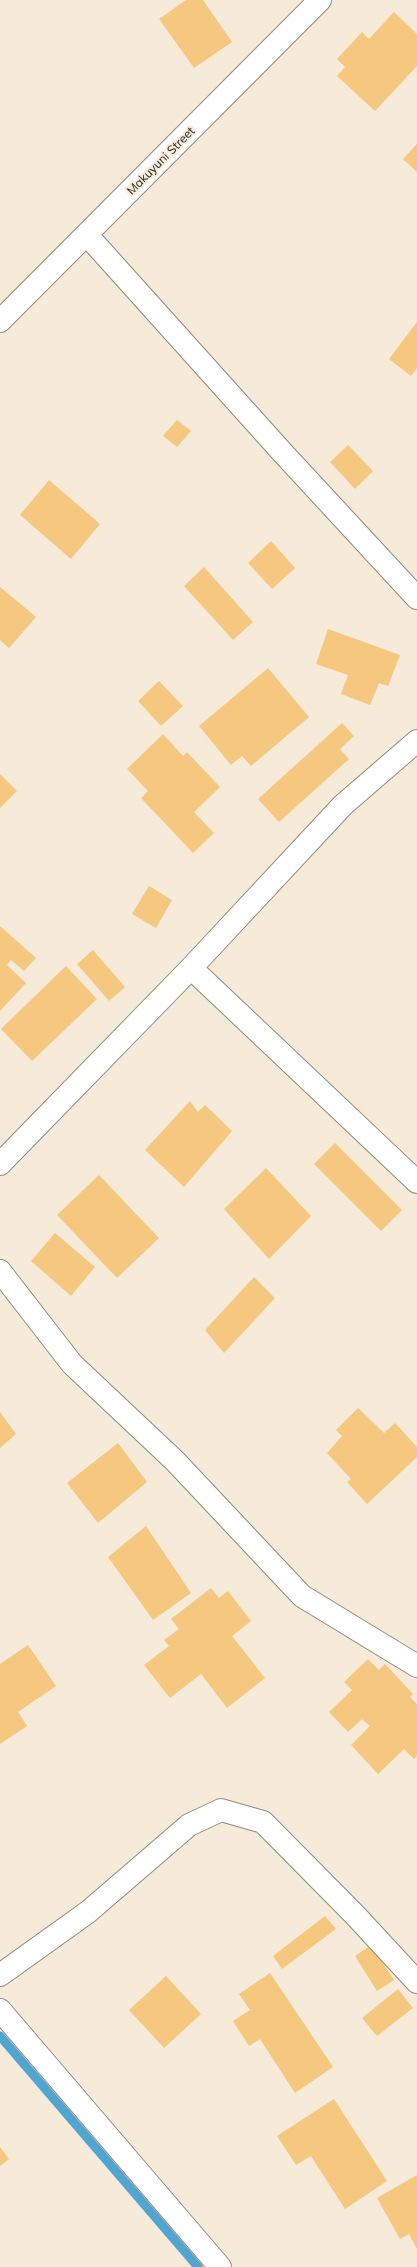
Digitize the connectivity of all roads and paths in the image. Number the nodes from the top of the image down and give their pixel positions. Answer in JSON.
{"nodes":[{"id":1,"x":320,"y":0,"type":"edge"},
{"id":2,"x":87,"y":235,"type":"junction"},
{"id":3,"x":0,"y":321,"type":"edge"},
{"id":4,"x":417,"y":598,"type":"edge"},
{"id":5,"x":417,"y":740,"type":"edge"},
{"id":6,"x":191,"y":968,"type":"junction"},
{"id":7,"x":0,"y":1164,"type":"edge"},
{"id":8,"x":417,"y":1182,"type":"edge"},
{"id":9,"x":0,"y":1271,"type":"edge"},
{"id":10,"x":417,"y":1666,"type":"edge"},
{"id":11,"x":0,"y":1975,"type":"edge"},
{"id":12,"x":417,"y":1982,"type":"edge"},
{"id":13,"x":0,"y":2010,"type":"edge"},
{"id":14,"x":220,"y":2267,"type":"edge"}],
"edges":[{"from":1,"to":2,"type":"street","name":"Makuyuni Street"},
{"from":2,"to":3,"type":"street","name":"Makuyuni Street"},
{"from":2,"to":4,"type":"street"},
{"from":5,"to":6,"type":"street"},
{"from":6,"to":7,"type":"street"},
{"from":6,"to":8,"type":"street"},
{"from":9,"to":10,"type":"street"},
{"from":11,"to":12,"type":"street"},
{"from":13,"to":14,"type":"street"}]}
